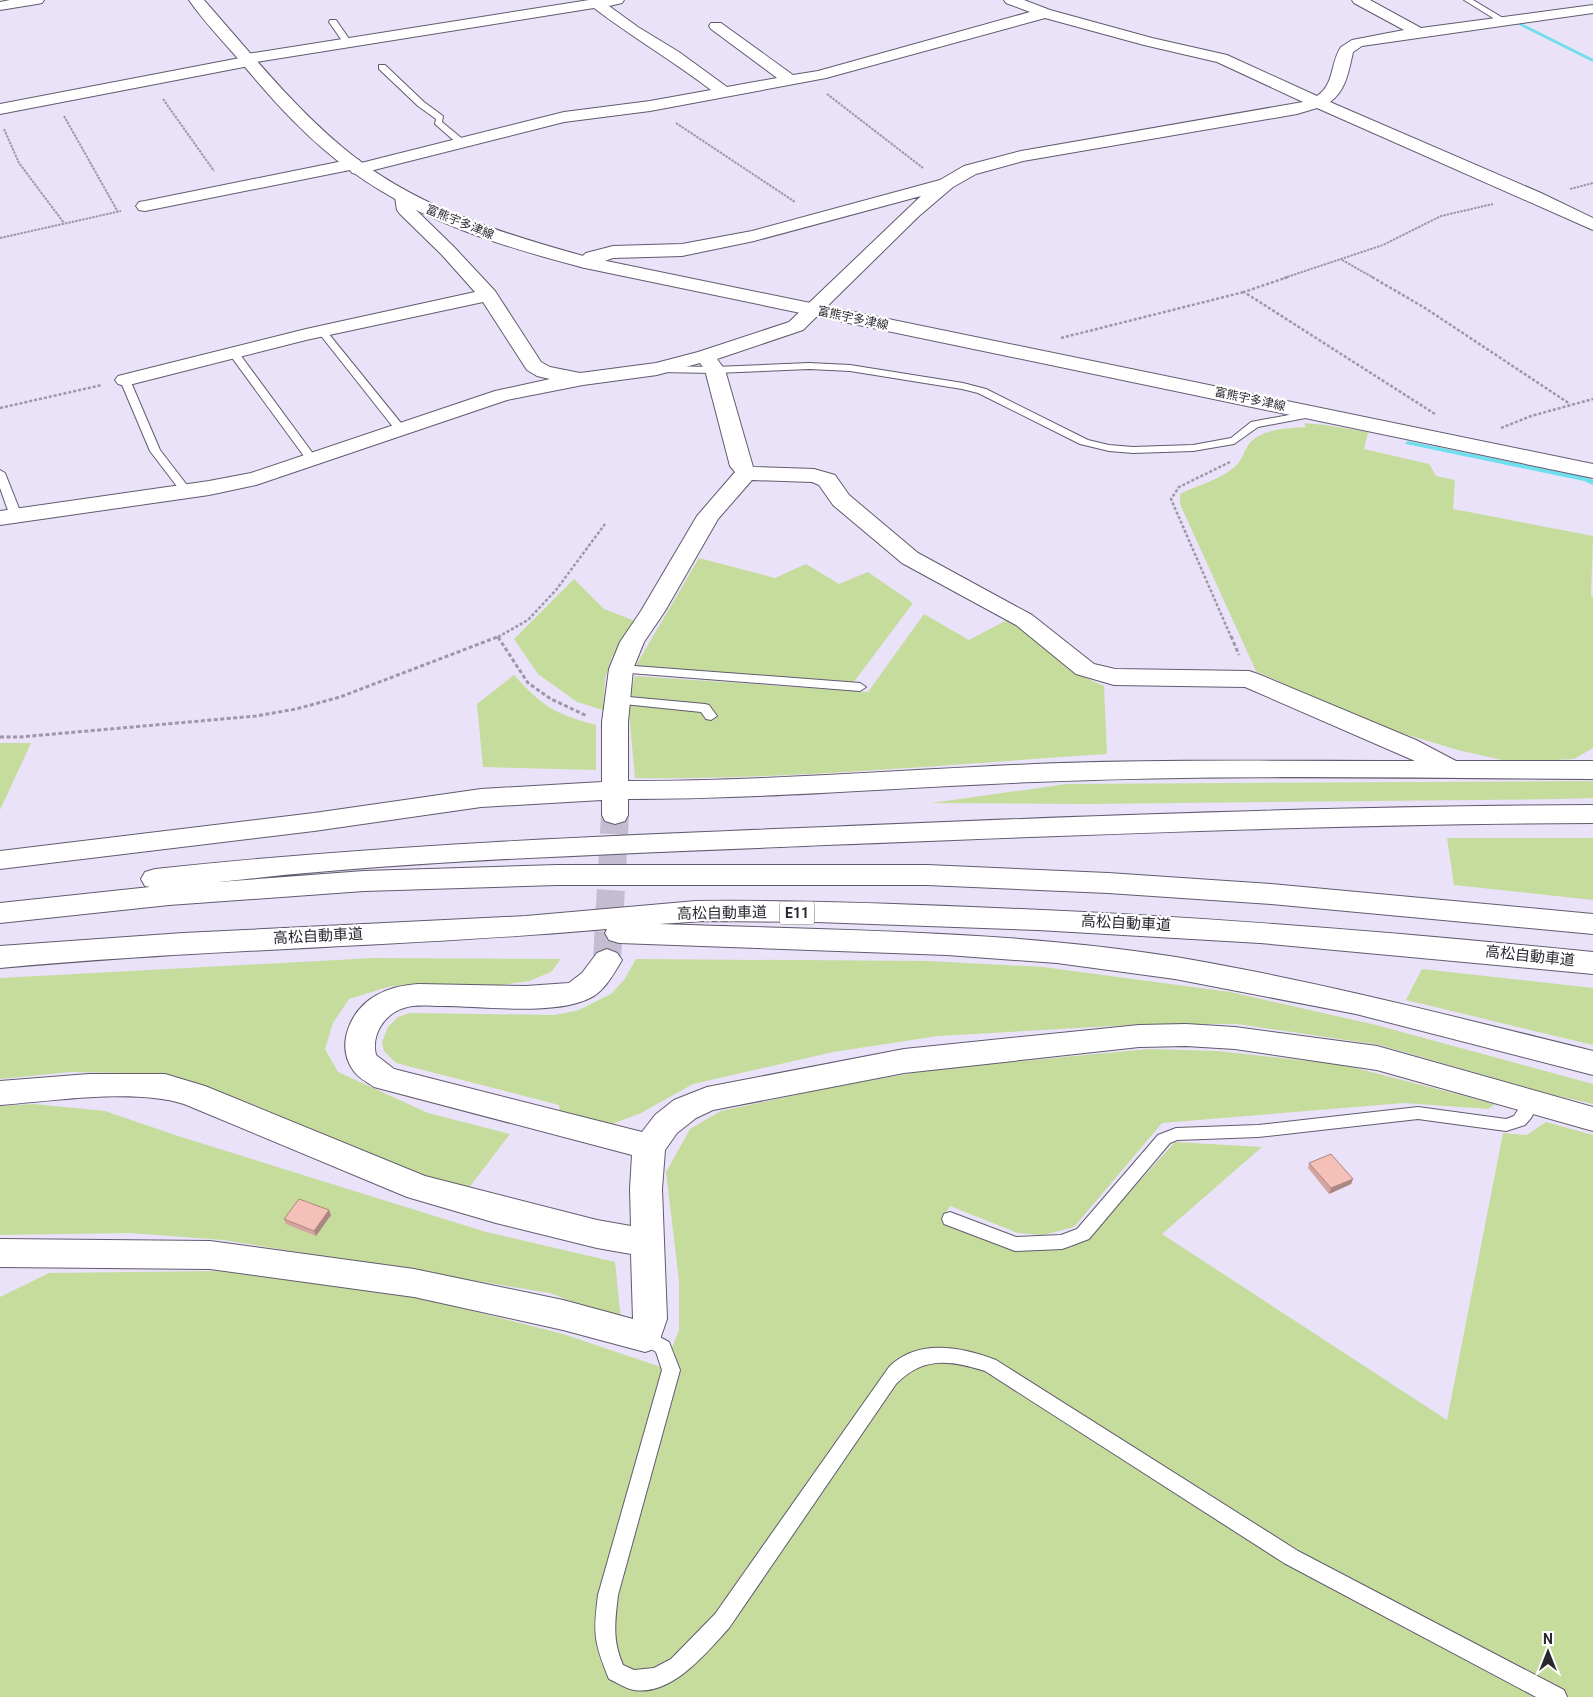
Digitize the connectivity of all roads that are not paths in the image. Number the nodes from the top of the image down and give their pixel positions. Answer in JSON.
{"nodes":[{"id":1,"x":37,"y":0,"type":"edge"},
{"id":2,"x":196,"y":0,"type":"edge"},
{"id":3,"x":617,"y":0,"type":"edge"},
{"id":4,"x":1010,"y":0,"type":"edge"},
{"id":5,"x":1359,"y":0,"type":"edge"},
{"id":6,"x":1468,"y":0,"type":"edge"},
{"id":7,"x":598,"y":4,"type":"junction"},
{"id":8,"x":0,"y":6,"type":"edge"},
{"id":9,"x":1593,"y":9,"type":"edge"},
{"id":10,"x":1046,"y":14,"type":"junction"},
{"id":11,"x":1504,"y":21,"type":"junction"},
{"id":12,"x":333,"y":22,"type":"dead end"},
{"id":13,"x":716,"y":26,"type":"dead end"},
{"id":14,"x":1420,"y":33,"type":"junction"},
{"id":15,"x":348,"y":43,"type":"junction"},
{"id":16,"x":248,"y":60,"type":"junction"},
{"id":17,"x":382,"y":67,"type":"dead end"},
{"id":18,"x":799,"y":80,"type":"junction"},
{"id":19,"x":725,"y":93,"type":"junction"},
{"id":20,"x":1318,"y":104,"type":"junction"},
{"id":21,"x":0,"y":108,"type":"edge"},
{"id":22,"x":462,"y":143,"type":"junction"},
{"id":23,"x":355,"y":166,"type":"junction"},
{"id":24,"x":947,"y":183,"type":"junction"},
{"id":25,"x":404,"y":197,"type":"junction"},
{"id":26,"x":145,"y":206,"type":"road end"},
{"id":27,"x":1593,"y":225,"type":"edge"},
{"id":28,"x":585,"y":262,"type":"junction"},
{"id":29,"x":488,"y":295,"type":"junction"},
{"id":30,"x":813,"y":309,"type":"junction"},
{"id":31,"x":321,"y":330,"type":"junction"},
{"id":32,"x":232,"y":351,"type":"junction"},
{"id":33,"x":710,"y":363,"type":"junction"},
{"id":34,"x":583,"y":379,"type":"junction"},
{"id":35,"x":125,"y":380,"type":"joint"},
{"id":36,"x":1317,"y":413,"type":"junction"},
{"id":37,"x":401,"y":430,"type":"junction"},
{"id":38,"x":313,"y":461,"type":"junction"},
{"id":39,"x":1593,"y":471,"type":"edge"},
{"id":40,"x":0,"y":473,"type":"edge"},
{"id":41,"x":746,"y":473,"type":"junction"},
{"id":42,"x":186,"y":491,"type":"junction"},
{"id":43,"x":8,"y":517,"type":"edge"},
{"id":44,"x":621,"y":669,"type":"junction"},
{"id":45,"x":860,"y":688,"type":"dead end"},
{"id":46,"x":616,"y":711,"type":"junction"},
{"id":47,"x":711,"y":716,"type":"dead end"},
{"id":48,"x":1453,"y":770,"type":"junction"},
{"id":49,"x":1593,"y":770,"type":"edge"},
{"id":50,"x":616,"y":803,"type":"junction"},
{"id":51,"x":1593,"y":814,"type":"edge"},
{"id":52,"x":0,"y":860,"type":"edge"},
{"id":53,"x":0,"y":897,"type":"edge"},
{"id":54,"x":0,"y":913,"type":"edge"},
{"id":55,"x":1593,"y":924,"type":"edge"},
{"id":56,"x":495,"y":928,"type":"junction"},
{"id":57,"x":0,"y":957,"type":"edge"},
{"id":58,"x":607,"y":960,"type":"tunnel mouth"},
{"id":59,"x":1593,"y":963,"type":"edge"},
{"id":60,"x":1593,"y":1063,"type":"edge"},
{"id":61,"x":0,"y":1093,"type":"edge"},
{"id":62,"x":1530,"y":1103,"type":"junction"},
{"id":63,"x":1593,"y":1118,"type":"edge"},
{"id":64,"x":648,"y":1147,"type":"junction"},
{"id":65,"x":950,"y":1219,"type":"dead end"},
{"id":66,"x":646,"y":1243,"type":"junction"},
{"id":67,"x":0,"y":1253,"type":"edge"},
{"id":68,"x":645,"y":1337,"type":"junction"},
{"id":69,"x":1557,"y":1697,"type":"edge"}],
"edges":[{"from":1,"to":8,"type":"main road"},
{"from":2,"to":16,"type":"main road","name":"富熊宇多津線"},
{"from":3,"to":7,"type":"main road"},
{"from":4,"to":10,"type":"main road"},
{"from":5,"to":14,"type":"main road"},
{"from":6,"to":11,"type":"lane"},
{"from":7,"to":15,"type":"main road"},
{"from":7,"to":19,"type":"main road"},
{"from":9,"to":11,"type":"main road"},
{"from":10,"to":18,"type":"main road"},
{"from":10,"to":20,"type":"main road"},
{"from":11,"to":14,"type":"main road"},
{"from":12,"to":15,"type":"lane"},
{"from":13,"to":18,"type":"main road"},
{"from":14,"to":20,"type":"main road"},
{"from":15,"to":16,"type":"main road"},
{"from":16,"to":21,"type":"main road"},
{"from":16,"to":23,"type":"main road","name":"富熊宇多津線"},
{"from":17,"to":22,"type":"lane"},
{"from":18,"to":19,"type":"main road"},
{"from":19,"to":22,"type":"main road"},
{"from":20,"to":24,"type":"main road"},
{"from":20,"to":27,"type":"main road"},
{"from":22,"to":23,"type":"main road"},
{"from":23,"to":25,"type":"main road","name":"富熊宇多津線"},
{"from":23,"to":26,"type":"main road"},
{"from":24,"to":28,"type":"main road"},
{"from":24,"to":30,"type":"main road"},
{"from":25,"to":28,"type":"main road","name":"富熊宇多津線"},
{"from":25,"to":29,"type":"main road"},
{"from":28,"to":30,"type":"main road","name":"富熊宇多津線"},
{"from":29,"to":31,"type":"main road"},
{"from":29,"to":34,"type":"main road"},
{"from":30,"to":33,"type":"main road"},
{"from":30,"to":36,"type":"main road","name":"富熊宇多津線"},
{"from":31,"to":32,"type":"main road"},
{"from":31,"to":37,"type":"lane"},
{"from":32,"to":35,"type":"main road"},
{"from":32,"to":38,"type":"lane"},
{"from":33,"to":34,"type":"main road"},
{"from":33,"to":36,"type":"lane"},
{"from":33,"to":41,"type":"main road"},
{"from":34,"to":37,"type":"main road"},
{"from":35,"to":42,"type":"lane"},
{"from":36,"to":39,"type":"main road","name":"富熊宇多津線"},
{"from":37,"to":38,"type":"main road"},
{"from":38,"to":42,"type":"main road"},
{"from":40,"to":43,"type":"lane"},
{"from":41,"to":44,"type":"main road"},
{"from":41,"to":48,"type":"main road"},
{"from":42,"to":43,"type":"main road"},
{"from":44,"to":45,"type":"lane"},
{"from":44,"to":46,"type":"main road"},
{"from":46,"to":47,"type":"lane"},
{"from":46,"to":50,"type":"main road"},
{"from":48,"to":49,"type":"main road"},
{"from":48,"to":50,"type":"main road"},
{"from":50,"to":52,"type":"main road"},
{"from":51,"to":53,"type":"main road"},
{"from":54,"to":55,"type":"main road"},
{"from":56,"to":57,"type":"main road","name":"高松自動車道","number":"E11"},
{"from":56,"to":59,"type":"main road","name":"高松自動車道","number":"E11"},
{"from":56,"to":60,"type":"main road"},
{"from":58,"to":64,"type":"main road"},
{"from":61,"to":66,"type":"main road"},
{"from":62,"to":63,"type":"main road"},
{"from":62,"to":64,"type":"main road"},
{"from":62,"to":65,"type":"lane"},
{"from":64,"to":66,"type":"main road"},
{"from":66,"to":68,"type":"main road"},
{"from":67,"to":68,"type":"main road"},
{"from":68,"to":69,"type":"lane"}]}
